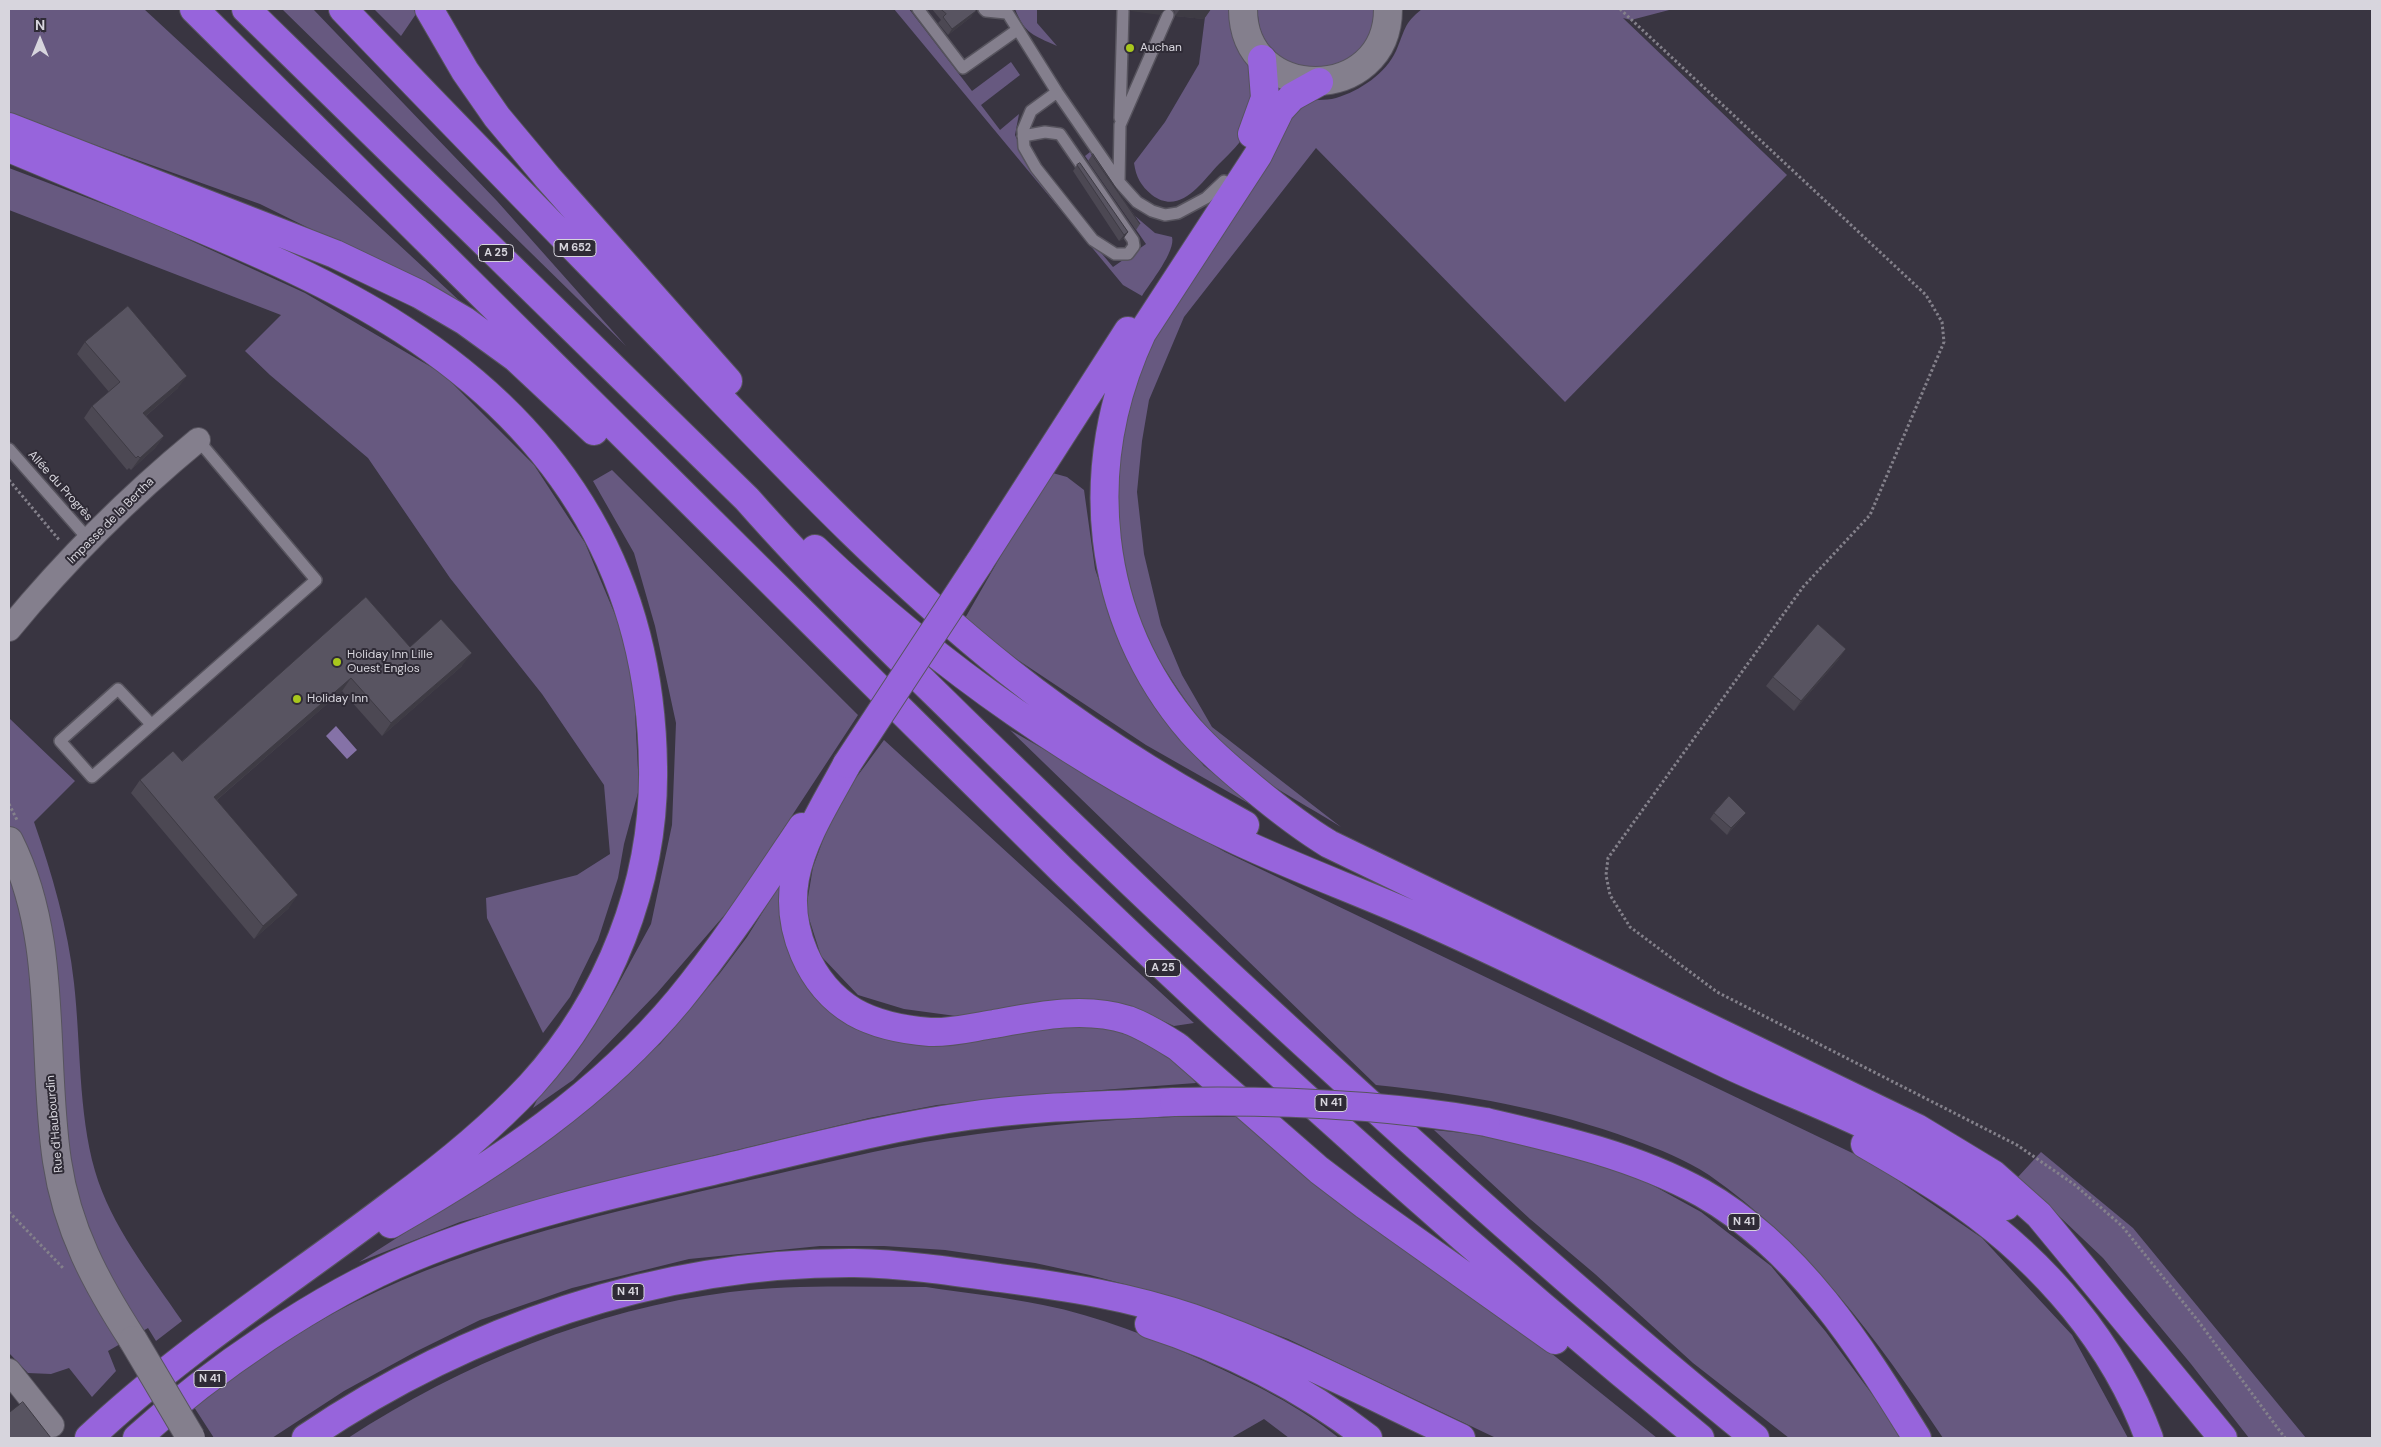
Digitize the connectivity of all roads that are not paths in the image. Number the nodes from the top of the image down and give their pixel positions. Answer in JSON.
{"nodes":[{"id":1,"x":194,"y":9,"type":"edge"},
{"id":2,"x":246,"y":9,"type":"edge"},
{"id":3,"x":343,"y":9,"type":"edge"},
{"id":4,"x":429,"y":9,"type":"edge"},
{"id":5,"x":918,"y":9,"type":"edge"},
{"id":6,"x":984,"y":9,"type":"edge"},
{"id":7,"x":1243,"y":9,"type":"edge"},
{"id":8,"x":1407,"y":9,"type":"edge"},
{"id":9,"x":1006,"y":11,"type":"edge"},
{"id":10,"x":1124,"y":11,"type":"dead end"},
{"id":11,"x":1168,"y":15,"type":"dead end"},
{"id":12,"x":1386,"y":21,"type":"edge"},
{"id":13,"x":1017,"y":30,"type":"junction"},
{"id":14,"x":1262,"y":59,"type":"junction"},
{"id":15,"x":1319,"y":82,"type":"junction"},
{"id":16,"x":1057,"y":92,"type":"junction"},
{"id":17,"x":1077,"y":121,"type":"junction"},
{"id":18,"x":1120,"y":125,"type":"junction"},
{"id":19,"x":9,"y":127,"type":"edge"},
{"id":20,"x":1060,"y":134,"type":"junction"},
{"id":21,"x":1023,"y":136,"type":"junction"},
{"id":22,"x":9,"y":148,"type":"edge"},
{"id":23,"x":1224,"y":181,"type":"junction"},
{"id":24,"x":1119,"y":182,"type":"junction"},
{"id":25,"x":198,"y":440,"type":"joint"},
{"id":26,"x":9,"y":449,"type":"edge"},
{"id":27,"x":796,"y":475,"type":"junction"},
{"id":28,"x":747,"y":498,"type":"junction"},
{"id":29,"x":84,"y":534,"type":"junction"},
{"id":30,"x":28,"y":606,"type":"junction"},
{"id":31,"x":9,"y":622,"type":"edge"},
{"id":32,"x":9,"y":629,"type":"edge"},
{"id":33,"x":877,"y":685,"type":"junction"},
{"id":34,"x":151,"y":724,"type":"junction"},
{"id":35,"x":847,"y":764,"type":"junction"},
{"id":36,"x":9,"y":841,"type":"edge"},
{"id":37,"x":1434,"y":925,"type":"junction"},
{"id":38,"x":1761,"y":1080,"type":"junction"},
{"id":39,"x":2061,"y":1244,"type":"junction"},
{"id":40,"x":980,"y":1275,"type":"junction"},
{"id":41,"x":281,"y":1287,"type":"junction"},
{"id":42,"x":9,"y":1371,"type":"edge"},
{"id":43,"x":52,"y":1425,"type":"dead end"},
{"id":44,"x":89,"y":1438,"type":"edge"},
{"id":45,"x":137,"y":1438,"type":"edge"},
{"id":46,"x":191,"y":1438,"type":"edge"},
{"id":47,"x":306,"y":1438,"type":"edge"},
{"id":48,"x":1368,"y":1438,"type":"edge"},
{"id":49,"x":1461,"y":1438,"type":"edge"},
{"id":50,"x":1676,"y":1438,"type":"edge"},
{"id":51,"x":1700,"y":1438,"type":"edge"},
{"id":52,"x":1754,"y":1438,"type":"edge"},
{"id":53,"x":1917,"y":1438,"type":"edge"},
{"id":54,"x":2149,"y":1438,"type":"edge"},
{"id":55,"x":2224,"y":1438,"type":"edge"}],
"edges":[{"from":1,"to":33,"type":"highway","number":"A 25"},
{"from":2,"to":28,"type":"highway","number":"A 25"},
{"from":3,"to":27,"type":"highway","number":"M 652"},
{"from":4,"to":27,"type":"highway"},
{"from":5,"to":13,"type":"lane"},
{"from":6,"to":9,"type":"lane"},
{"from":7,"to":14,"type":"main road"},
{"from":8,"to":12,"type":"main road"},
{"from":9,"to":13,"type":"lane"},
{"from":10,"to":18,"type":"lane"},
{"from":11,"to":18,"type":"lane"},
{"from":12,"to":15,"type":"main road"},
{"from":13,"to":16,"type":"lane"},
{"from":14,"to":15,"type":"main road"},
{"from":14,"to":23,"type":"highway"},
{"from":15,"to":39,"type":"highway"},
{"from":16,"to":17,"type":"lane"},
{"from":16,"to":21,"type":"lane"},
{"from":17,"to":20,"type":"lane"},
{"from":17,"to":24,"type":"lane"},
{"from":18,"to":24,"type":"lane"},
{"from":19,"to":33,"type":"highway"},
{"from":20,"to":21,"type":"lane"},
{"from":20,"to":21,"type":"lane"},
{"from":22,"to":41,"type":"highway"},
{"from":23,"to":24,"type":"lane"},
{"from":23,"to":35,"type":"highway","bridge":true},
{"from":25,"to":29,"type":"street","name":"Impasse de la Bertha"},
{"from":25,"to":34,"type":"lane"},
{"from":26,"to":29,"type":"lane","name":"Allée du Progrès"},
{"from":27,"to":37,"type":"highway","number":"M 652"},
{"from":28,"to":37,"type":"highway"},
{"from":28,"to":52,"type":"highway","number":"A 25"},
{"from":29,"to":30,"type":"street","name":"Impasse de la Bertha"},
{"from":30,"to":31,"type":"street","name":"Impasse de la Bertha"},
{"from":30,"to":32,"type":"street","name":"Impasse de la Bertha"},
{"from":33,"to":51,"type":"highway","number":"A 25"},
{"from":34,"to":34,"type":"lane"},
{"from":35,"to":41,"type":"highway"},
{"from":35,"to":50,"type":"highway"},
{"from":36,"to":46,"type":"main road","name":"Rue d'Haubourdin","bridge":true},
{"from":37,"to":38,"type":"highway"},
{"from":38,"to":39,"type":"highway"},
{"from":38,"to":54,"type":"highway"},
{"from":39,"to":55,"type":"highway"},
{"from":40,"to":47,"type":"highway","number":"N 41"},
{"from":40,"to":48,"type":"highway"},
{"from":40,"to":49,"type":"highway"},
{"from":41,"to":44,"type":"highway"},
{"from":42,"to":43,"type":"street"},
{"from":45,"to":53,"type":"highway","number":"N 41","bridge":true}]}
